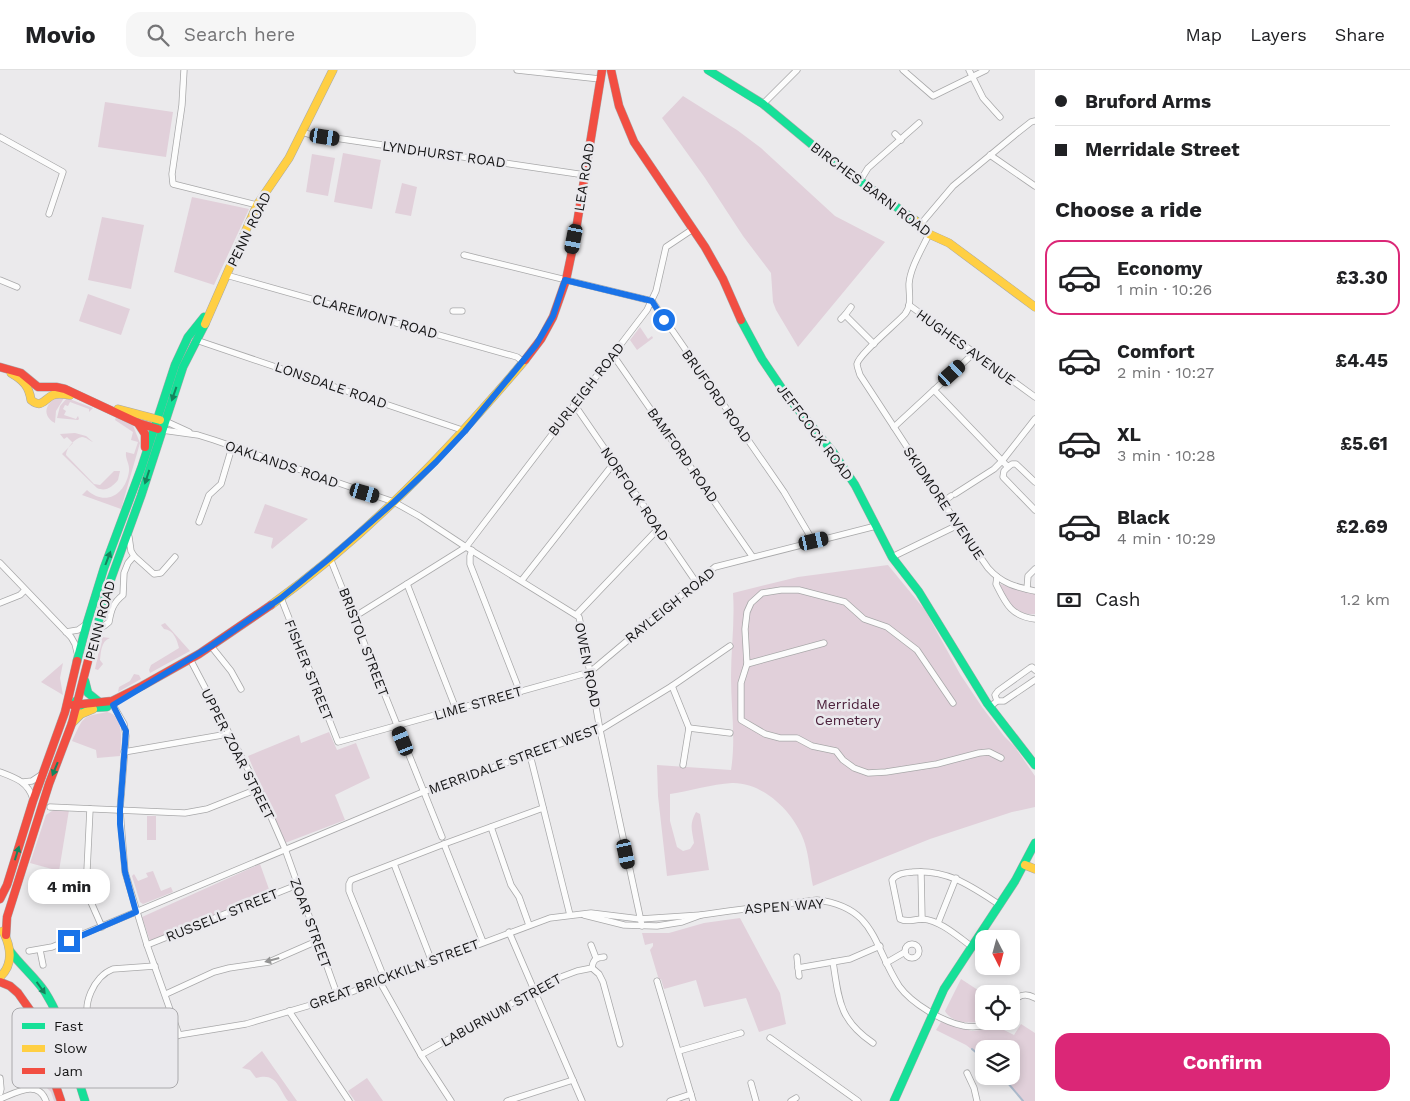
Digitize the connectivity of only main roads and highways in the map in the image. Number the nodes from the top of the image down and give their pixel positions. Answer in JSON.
{"nodes":[{"id":1,"x":333,"y":70,"type":"edge"},
{"id":2,"x":602,"y":70,"type":"edge"},
{"id":3,"x":611,"y":70,"type":"edge"},
{"id":4,"x":711,"y":71,"type":"edge"},
{"id":5,"x":600,"y":79,"type":"junction"},
{"id":6,"x":614,"y":89,"type":"junction"},
{"id":7,"x":1035,"y":307,"type":"edge"},
{"id":8,"x":210,"y":311,"type":"junction"},
{"id":9,"x":2,"y":368,"type":"edge"},
{"id":10,"x":40,"y":387,"type":"junction"},
{"id":11,"x":30,"y":392,"type":"junction"},
{"id":12,"x":76,"y":395,"type":"junction"},
{"id":13,"x":47,"y":397,"type":"junction"},
{"id":14,"x":97,"y":403,"type":"junction"},
{"id":15,"x":161,"y":420,"type":"junction"},
{"id":16,"x":138,"y":423,"type":"junction"},
{"id":17,"x":159,"y":429,"type":"junction"},
{"id":18,"x":142,"y":466,"type":"junction"},
{"id":19,"x":84,"y":678,"type":"junction"},
{"id":20,"x":71,"y":689,"type":"junction"},
{"id":21,"x":136,"y":690,"type":"junction"},
{"id":22,"x":102,"y":703,"type":"junction"},
{"id":23,"x":78,"y":704,"type":"junction"},
{"id":24,"x":95,"y":708,"type":"junction"},
{"id":25,"x":65,"y":712,"type":"junction"},
{"id":26,"x":72,"y":723,"type":"junction"},
{"id":27,"x":1035,"y":765,"type":"edge"},
{"id":28,"x":1035,"y":843,"type":"edge"},
{"id":29,"x":1025,"y":865,"type":"junction"},
{"id":30,"x":1035,"y":869,"type":"edge"},
{"id":31,"x":0,"y":899,"type":"edge"},
{"id":32,"x":0,"y":926,"type":"edge"},
{"id":33,"x":6,"y":935,"type":"junction"},
{"id":34,"x":10,"y":951,"type":"junction"},
{"id":35,"x":0,"y":976,"type":"edge"},
{"id":36,"x":0,"y":982,"type":"edge"},
{"id":37,"x":29,"y":1008,"type":"edge"},
{"id":38,"x":53,"y":1008,"type":"edge"},
{"id":39,"x":57,"y":1088,"type":"edge"},
{"id":40,"x":61,"y":1101,"type":"edge"},
{"id":41,"x":894,"y":1101,"type":"edge"}],
"edges":[{"from":1,"to":8,"type":"main road","name":"PENN ROAD"},
{"from":2,"to":5,"type":"main road","name":"LEA ROAD"},
{"from":3,"to":6,"type":"main road","name":"JEFFCOCK ROAD"},
{"from":4,"to":7,"type":"main road","name":"BIRCHES BARN ROAD"},
{"from":5,"to":6,"type":"main road"},
{"from":5,"to":21,"type":"main road","name":"LEA ROAD"},
{"from":6,"to":27,"type":"main road","name":"JEFFCOCK ROAD"},
{"from":8,"to":15,"type":"main road","name":"PENN ROAD","one_way":true},
{"from":8,"to":15,"type":"main road","name":"PENN ROAD"},
{"from":9,"to":10,"type":"main road"},
{"from":9,"to":11,"type":"main road"},
{"from":10,"to":11,"type":"main road"},
{"from":10,"to":12,"type":"main road"},
{"from":10,"to":13,"type":"main road"},
{"from":11,"to":13,"type":"main road"},
{"from":12,"to":13,"type":"main road"},
{"from":12,"to":14,"type":"main road"},
{"from":14,"to":15,"type":"main road"},
{"from":14,"to":16,"type":"main road"},
{"from":15,"to":17,"type":"main road","name":"PENN ROAD"},
{"from":16,"to":17,"type":"main road"},
{"from":16,"to":18,"type":"main road"},
{"from":17,"to":18,"type":"main road","name":"PENN ROAD"},
{"from":17,"to":19,"type":"main road","name":"PENN ROAD","one_way":true},
{"from":20,"to":18,"type":"main road","name":"PENN ROAD","one_way":true},
{"from":19,"to":22,"type":"main road"},
{"from":19,"to":23,"type":"main road","name":"PENN ROAD"},
{"from":20,"to":23,"type":"main road"},
{"from":20,"to":25,"type":"main road","name":"PENN ROAD"},
{"from":21,"to":22,"type":"main road","name":"LEA ROAD"},
{"from":21,"to":24,"type":"main road","name":"LEA ROAD"},
{"from":22,"to":23,"type":"main road","name":"LEA ROAD"},
{"from":23,"to":24,"type":"main road","name":"LEA ROAD"},
{"from":23,"to":25,"type":"main road","name":"LEA ROAD"},
{"from":23,"to":26,"type":"main road","name":"PENN ROAD"},
{"from":24,"to":26,"type":"main road","name":"LEA ROAD"},
{"from":31,"to":25,"type":"main road","name":"PENN ROAD","one_way":true},
{"from":26,"to":33,"type":"main road","name":"PENN ROAD","one_way":true},
{"from":28,"to":29,"type":"main road"},
{"from":29,"to":30,"type":"main road"},
{"from":29,"to":41,"type":"main road"},
{"from":32,"to":33,"type":"main road"},
{"from":33,"to":34,"type":"main road"},
{"from":34,"to":35,"type":"main road"},
{"from":34,"to":38,"type":"main road","one_way":true},
{"from":36,"to":37,"type":"main road"},
{"from":39,"to":40,"type":"main road"}]}
